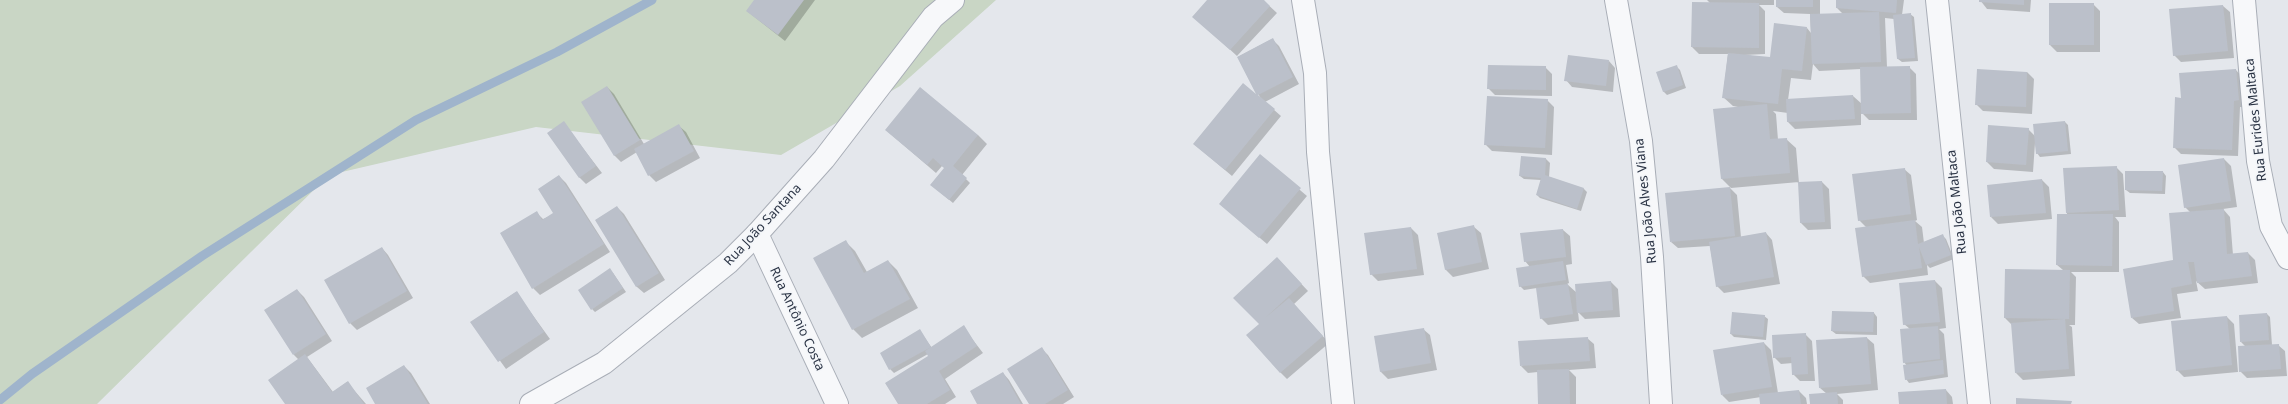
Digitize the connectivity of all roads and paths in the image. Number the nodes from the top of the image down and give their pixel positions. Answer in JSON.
{"nodes":[{"id":1,"x":953,"y":0,"type":"edge"},
{"id":2,"x":1303,"y":0,"type":"edge"},
{"id":3,"x":1616,"y":0,"type":"edge"},
{"id":4,"x":1937,"y":0,"type":"edge"},
{"id":5,"x":2244,"y":0,"type":"edge"},
{"id":6,"x":757,"y":234,"type":"junction"},
{"id":7,"x":2288,"y":258,"type":"edge"},
{"id":8,"x":531,"y":404,"type":"edge"},
{"id":9,"x":837,"y":404,"type":"edge"},
{"id":10,"x":1343,"y":404,"type":"edge"},
{"id":11,"x":1661,"y":404,"type":"edge"},
{"id":12,"x":1979,"y":404,"type":"edge"}],
"edges":[{"from":1,"to":6,"type":"street","name":"Rua João Santana"},
{"from":2,"to":10,"type":"street"},
{"from":3,"to":11,"type":"street","name":"Rua João Alves Viana"},
{"from":4,"to":12,"type":"street","name":"Rua João Maltaca"},
{"from":5,"to":7,"type":"street","name":"Rua Eurides Maltaca"},
{"from":6,"to":8,"type":"street","name":"Rua João Santana"},
{"from":6,"to":9,"type":"street","name":"Rua Antônio Costa"}]}
